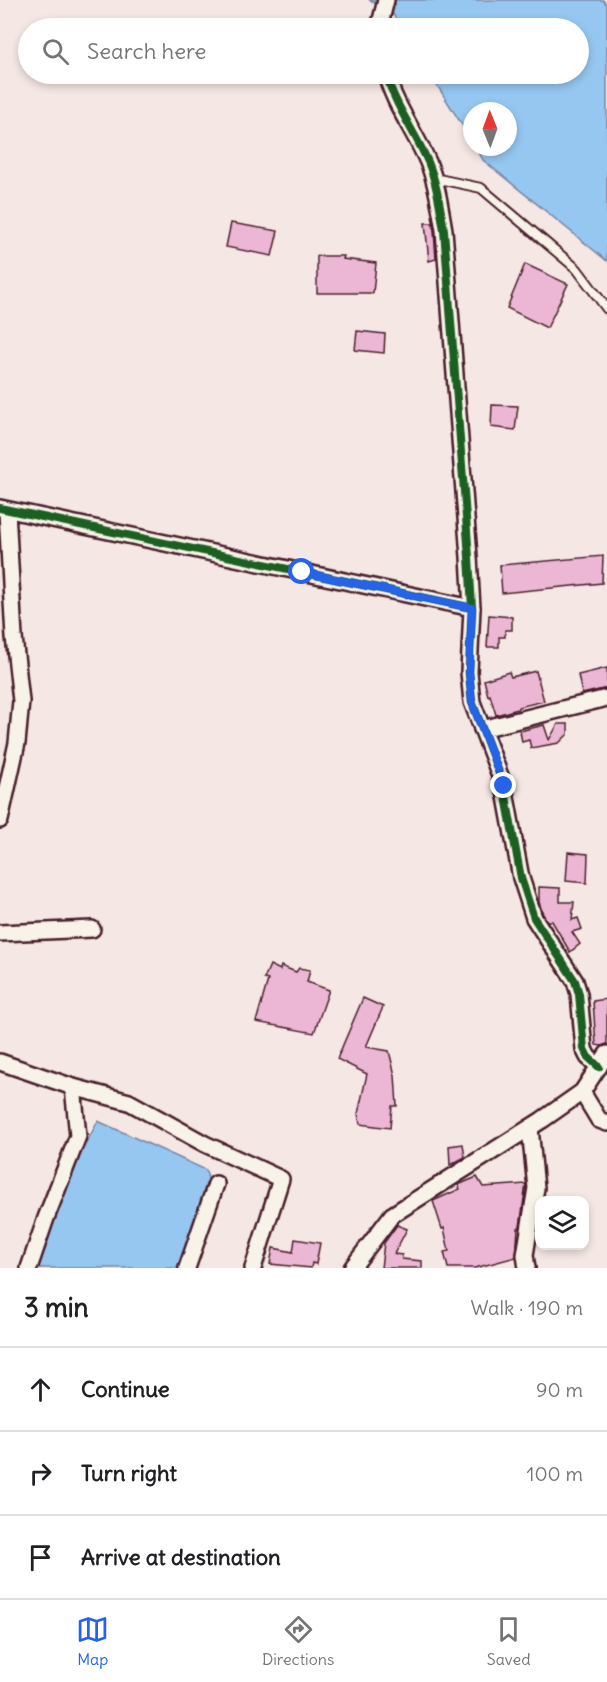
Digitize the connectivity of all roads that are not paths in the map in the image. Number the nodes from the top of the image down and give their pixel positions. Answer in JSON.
{"nodes":[{"id":1,"x":386,"y":0,"type":"edge"},
{"id":2,"x":381,"y":18,"type":"edge"},
{"id":3,"x":389,"y":84,"type":"edge"},
{"id":4,"x":434,"y":178,"type":"junction"},
{"id":5,"x":607,"y":309,"type":"edge"},
{"id":6,"x":4,"y":509,"type":"edge"},
{"id":7,"x":472,"y":608,"type":"junction"},
{"id":8,"x":607,"y":698,"type":"edge"},
{"id":9,"x":482,"y":729,"type":"junction"},
{"id":10,"x":0,"y":820,"type":"edge"},
{"id":11,"x":92,"y":929,"type":"dead end"},
{"id":12,"x":0,"y":933,"type":"edge"},
{"id":13,"x":603,"y":1061,"type":"edge"},
{"id":14,"x":0,"y":1062,"type":"edge"},
{"id":15,"x":73,"y":1087,"type":"junction"},
{"id":16,"x":582,"y":1092,"type":"junction"},
{"id":17,"x":607,"y":1123,"type":"edge"},
{"id":18,"x":530,"y":1128,"type":"junction"},
{"id":19,"x":216,"y":1184,"type":"dead end"},
{"id":20,"x":29,"y":1268,"type":"edge"},
{"id":21,"x":187,"y":1268,"type":"edge"},
{"id":22,"x":253,"y":1268,"type":"edge"},
{"id":23,"x":352,"y":1268,"type":"edge"},
{"id":24,"x":527,"y":1268,"type":"edge"}],
"edges":[{"from":1,"to":2,"type":"street"},
{"from":3,"to":4,"type":"street"},
{"from":4,"to":5,"type":"lane"},
{"from":4,"to":7,"type":"street"},
{"from":6,"to":7,"type":"street"},
{"from":6,"to":10,"type":"street"},
{"from":7,"to":9,"type":"street"},
{"from":8,"to":9,"type":"street"},
{"from":9,"to":13,"type":"street"},
{"from":11,"to":12,"type":"street"},
{"from":13,"to":16,"type":"street"},
{"from":14,"to":15,"type":"street"},
{"from":15,"to":20,"type":"street"},
{"from":15,"to":22,"type":"street"},
{"from":16,"to":17,"type":"street"},
{"from":16,"to":18,"type":"street"},
{"from":18,"to":23,"type":"street"},
{"from":18,"to":24,"type":"street"},
{"from":19,"to":21,"type":"street"}]}
